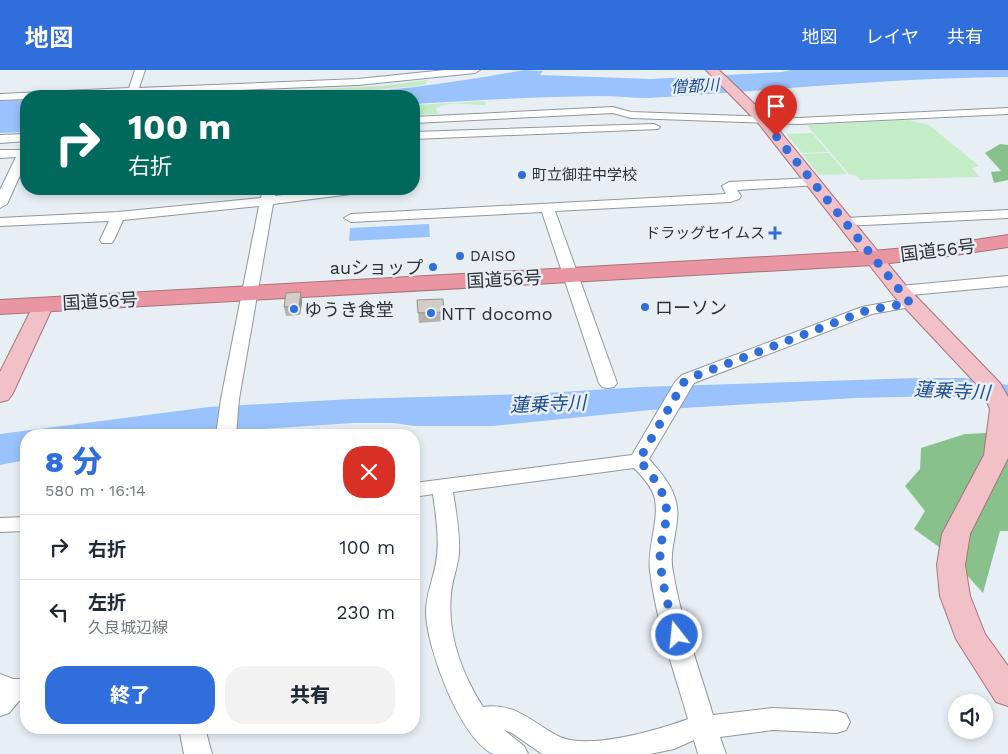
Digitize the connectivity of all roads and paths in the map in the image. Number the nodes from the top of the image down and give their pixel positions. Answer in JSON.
{"nodes":[{"id":1,"x":140,"y":70,"type":"edge"},
{"id":2,"x":385,"y":70,"type":"edge"},
{"id":3,"x":475,"y":70,"type":"edge"},
{"id":4,"x":712,"y":70,"type":"edge"},
{"id":5,"x":250,"y":79,"type":"dead end"},
{"id":6,"x":286,"y":86,"type":"edge"},
{"id":7,"x":133,"y":90,"type":"edge"},
{"id":8,"x":164,"y":90,"type":"edge"},
{"id":9,"x":20,"y":96,"type":"edge"},
{"id":10,"x":0,"y":97,"type":"edge"},
{"id":11,"x":1008,"y":111,"type":"edge"},
{"id":12,"x":420,"y":120,"type":"edge"},
{"id":13,"x":760,"y":121,"type":"junction"},
{"id":14,"x":420,"y":136,"type":"edge"},
{"id":15,"x":20,"y":138,"type":"edge"},
{"id":16,"x":0,"y":139,"type":"edge"},
{"id":17,"x":20,"y":152,"type":"edge"},
{"id":18,"x":0,"y":154,"type":"edge"},
{"id":19,"x":20,"y":163,"type":"edge"},
{"id":20,"x":813,"y":182,"type":"junction"},
{"id":21,"x":268,"y":195,"type":"edge"},
{"id":22,"x":0,"y":204,"type":"edge"},
{"id":23,"x":547,"y":207,"type":"junction"},
{"id":24,"x":1008,"y":214,"type":"edge"},
{"id":25,"x":118,"y":216,"type":"junction"},
{"id":26,"x":351,"y":218,"type":"dead end"},
{"id":27,"x":0,"y":222,"type":"edge"},
{"id":28,"x":844,"y":222,"type":"junction"},
{"id":29,"x":107,"y":240,"type":"dead end"},
{"id":30,"x":1008,"y":241,"type":"edge"},
{"id":31,"x":873,"y":258,"type":"junction"},
{"id":32,"x":569,"y":275,"type":"junction"},
{"id":33,"x":1008,"y":281,"type":"edge"},
{"id":34,"x":251,"y":293,"type":"junction"},
{"id":35,"x":905,"y":297,"type":"junction"},
{"id":36,"x":44,"y":304,"type":"junction"},
{"id":37,"x":0,"y":307,"type":"edge"},
{"id":38,"x":608,"y":384,"type":"dead end"},
{"id":39,"x":0,"y":395,"type":"edge"},
{"id":40,"x":227,"y":429,"type":"edge"},
{"id":41,"x":639,"y":460,"type":"junction"},
{"id":42,"x":442,"y":487,"type":"junction"},
{"id":43,"x":420,"y":489,"type":"edge"},
{"id":44,"x":20,"y":524,"type":"edge"},
{"id":45,"x":0,"y":525,"type":"edge"},
{"id":46,"x":1008,"y":692,"type":"edge"},
{"id":47,"x":477,"y":719,"type":"junction"},
{"id":48,"x":837,"y":722,"type":"dead end"},
{"id":49,"x":705,"y":727,"type":"junction"},
{"id":50,"x":193,"y":734,"type":"edge"},
{"id":51,"x":198,"y":754,"type":"edge"},
{"id":52,"x":514,"y":754,"type":"edge"},
{"id":53,"x":712,"y":754,"type":"edge"}],
"edges":[{"from":1,"to":7,"type":"street"},
{"from":2,"to":6,"type":"street"},
{"from":3,"to":6,"type":"street"},
{"from":4,"to":13,"type":"main road"},
{"from":5,"to":6,"type":"street"},
{"from":6,"to":8,"type":"street"},
{"from":9,"to":10,"type":"street"},
{"from":11,"to":13,"type":"street"},
{"from":12,"to":13,"type":"street"},
{"from":13,"to":14,"type":"street"},
{"from":13,"to":20,"type":"main road"},
{"from":15,"to":16,"type":"street"},
{"from":17,"to":18,"type":"street"},
{"from":19,"to":22,"type":"street"},
{"from":20,"to":23,"type":"street"},
{"from":20,"to":28,"type":"main road"},
{"from":21,"to":25,"type":"street"},
{"from":21,"to":34,"type":"street"},
{"from":23,"to":26,"type":"street"},
{"from":23,"to":32,"type":"street"},
{"from":24,"to":28,"type":"street"},
{"from":25,"to":27,"type":"street"},
{"from":25,"to":29,"type":"street"},
{"from":28,"to":31,"type":"main road"},
{"from":30,"to":31,"type":"highway","name":"国道56号"},
{"from":31,"to":32,"type":"highway","name":"国道56号"},
{"from":31,"to":35,"type":"main road"},
{"from":32,"to":34,"type":"highway","name":"国道56号"},
{"from":32,"to":38,"type":"street"},
{"from":33,"to":35,"type":"street"},
{"from":34,"to":36,"type":"highway","name":"国道56号"},
{"from":34,"to":40,"type":"street"},
{"from":35,"to":41,"type":"street"},
{"from":35,"to":46,"type":"main road"},
{"from":36,"to":37,"type":"highway","name":"国道56号"},
{"from":36,"to":39,"type":"main road"},
{"from":41,"to":42,"type":"street"},
{"from":41,"to":49,"type":"street"},
{"from":42,"to":43,"type":"street"},
{"from":42,"to":47,"type":"street"},
{"from":44,"to":45,"type":"street"},
{"from":47,"to":49,"type":"street"},
{"from":47,"to":52,"type":"street"},
{"from":48,"to":49,"type":"street"},
{"from":49,"to":53,"type":"street"},
{"from":50,"to":51,"type":"street"}]}
